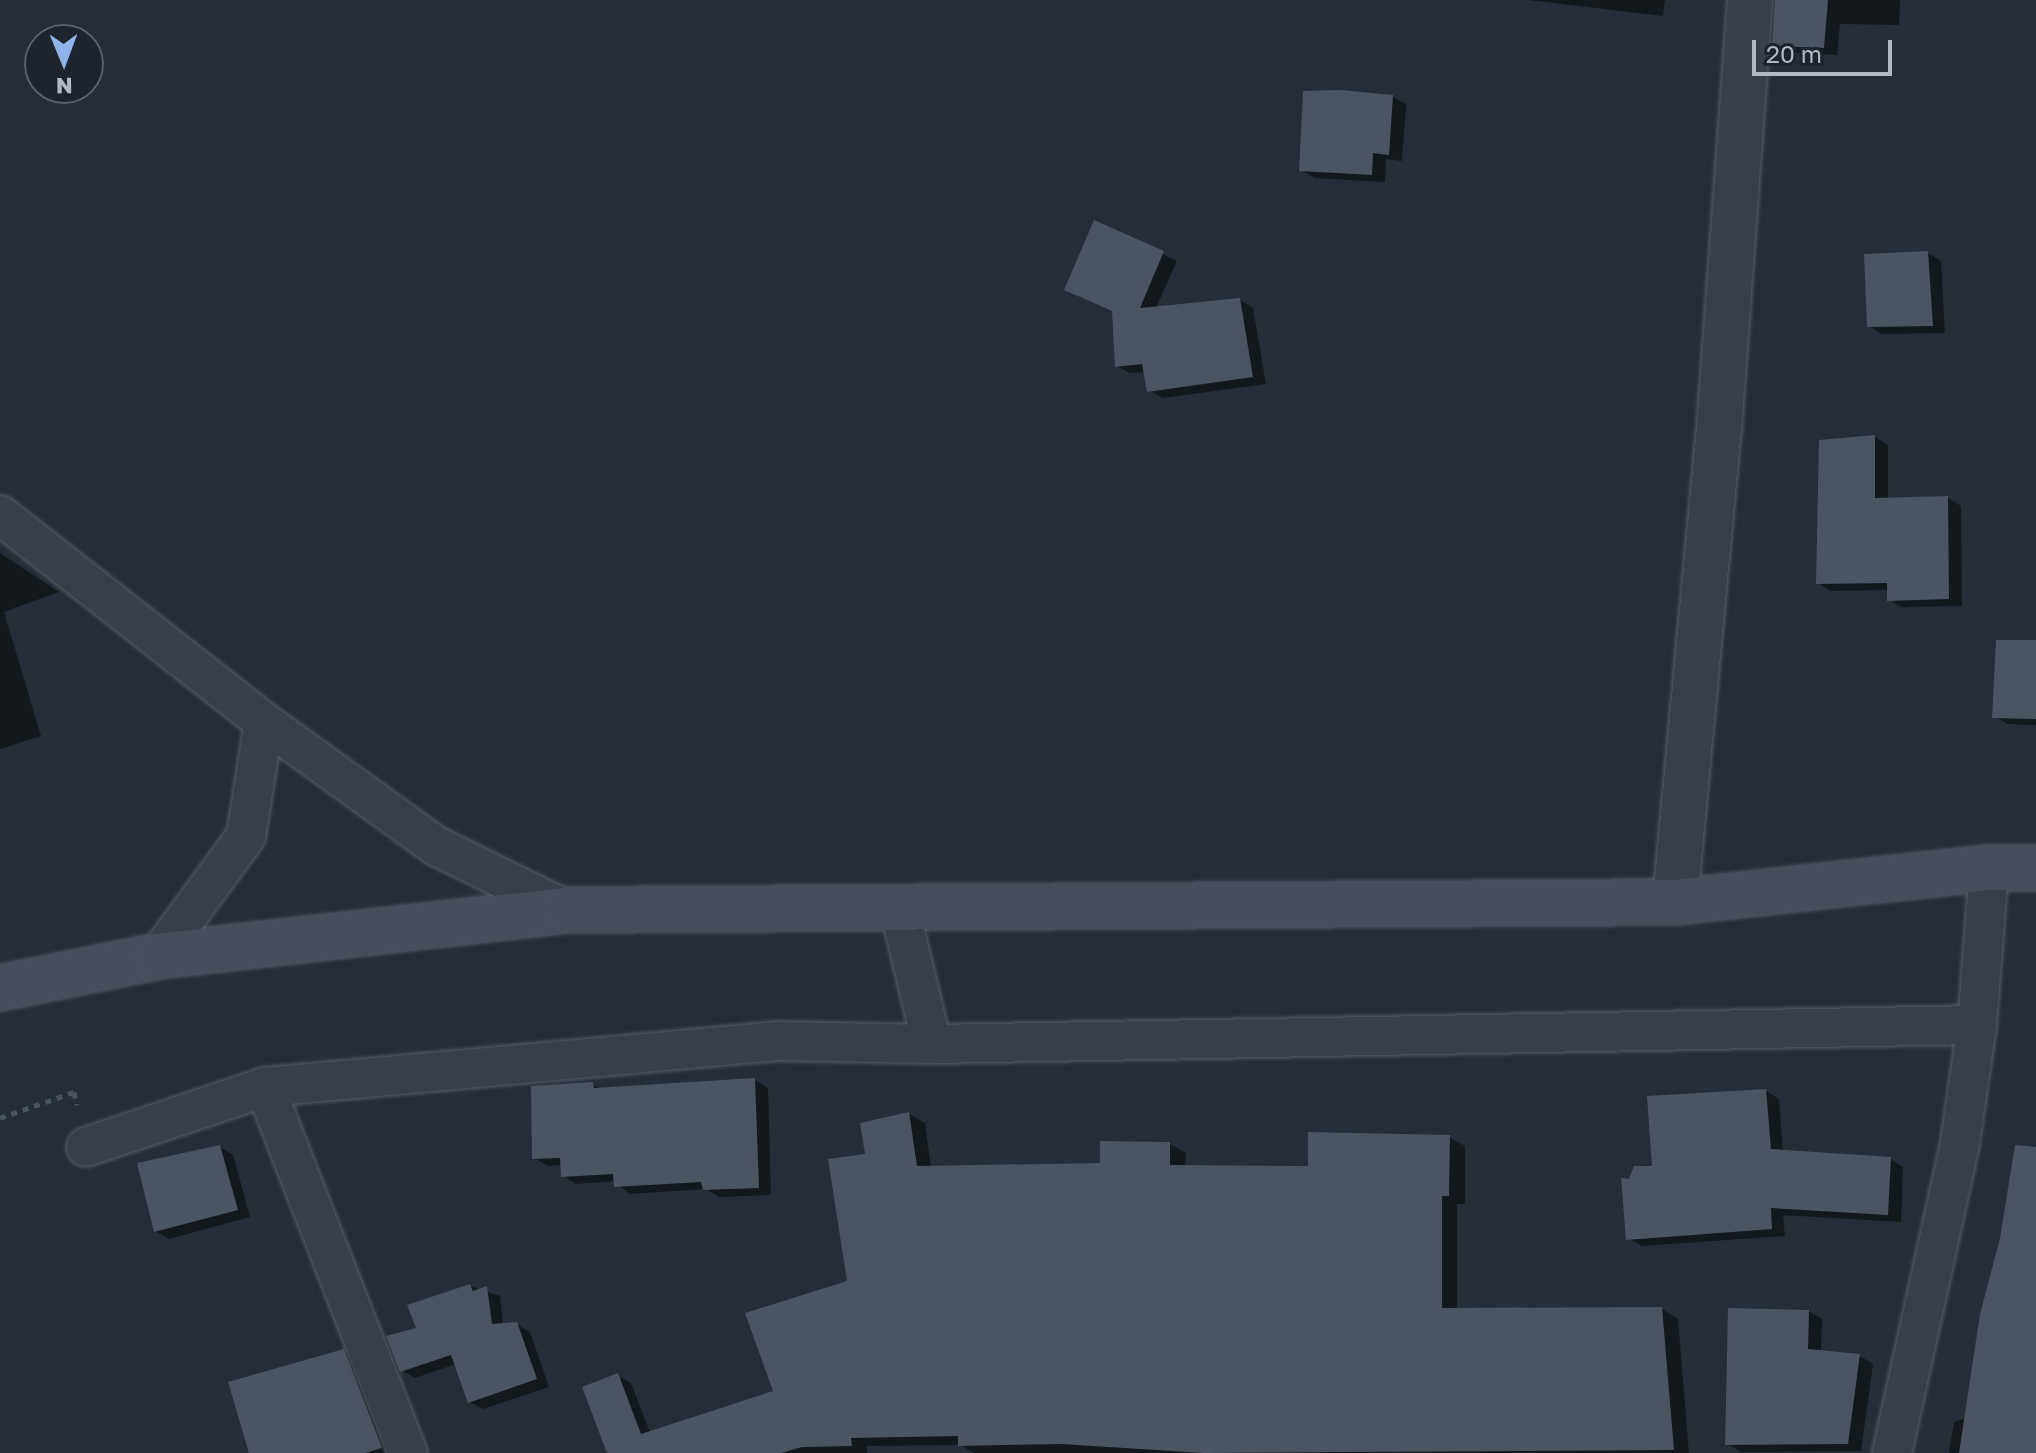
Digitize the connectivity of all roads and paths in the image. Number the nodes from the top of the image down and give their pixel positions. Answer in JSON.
{"nodes":[{"id":1,"x":1750,"y":0,"type":"edge"},
{"id":2,"x":0,"y":515,"type":"edge"},
{"id":3,"x":264,"y":722,"type":"junction"},
{"id":4,"x":1989,"y":868,"type":"junction"},
{"id":5,"x":2036,"y":868,"type":"edge"},
{"id":6,"x":1675,"y":902,"type":"junction"},
{"id":7,"x":899,"y":907,"type":"junction"},
{"id":8,"x":566,"y":910,"type":"junction"},
{"id":9,"x":158,"y":956,"type":"junction"},
{"id":10,"x":0,"y":988,"type":"edge"},
{"id":11,"x":1977,"y":1025,"type":"junction"},
{"id":12,"x":932,"y":1044,"type":"junction"},
{"id":13,"x":265,"y":1087,"type":"junction"},
{"id":14,"x":0,"y":1118,"type":"edge"},
{"id":15,"x":86,"y":1147,"type":"joint"},
{"id":16,"x":408,"y":1453,"type":"edge"},
{"id":17,"x":1892,"y":1453,"type":"edge"}],
"edges":[{"from":1,"to":6,"type":"street"},
{"from":2,"to":3,"type":"street"},
{"from":3,"to":8,"type":"street"},
{"from":3,"to":9,"type":"street"},
{"from":4,"to":5,"type":"main road"},
{"from":4,"to":6,"type":"main road"},
{"from":4,"to":11,"type":"street"},
{"from":6,"to":7,"type":"main road"},
{"from":7,"to":8,"type":"main road"},
{"from":7,"to":12,"type":"street"},
{"from":8,"to":9,"type":"main road"},
{"from":9,"to":10,"type":"main road"},
{"from":11,"to":12,"type":"street"},
{"from":11,"to":17,"type":"street"},
{"from":12,"to":13,"type":"street"},
{"from":13,"to":15,"type":"street"},
{"from":13,"to":16,"type":"street"},
{"from":14,"to":15,"type":"path"}]}
